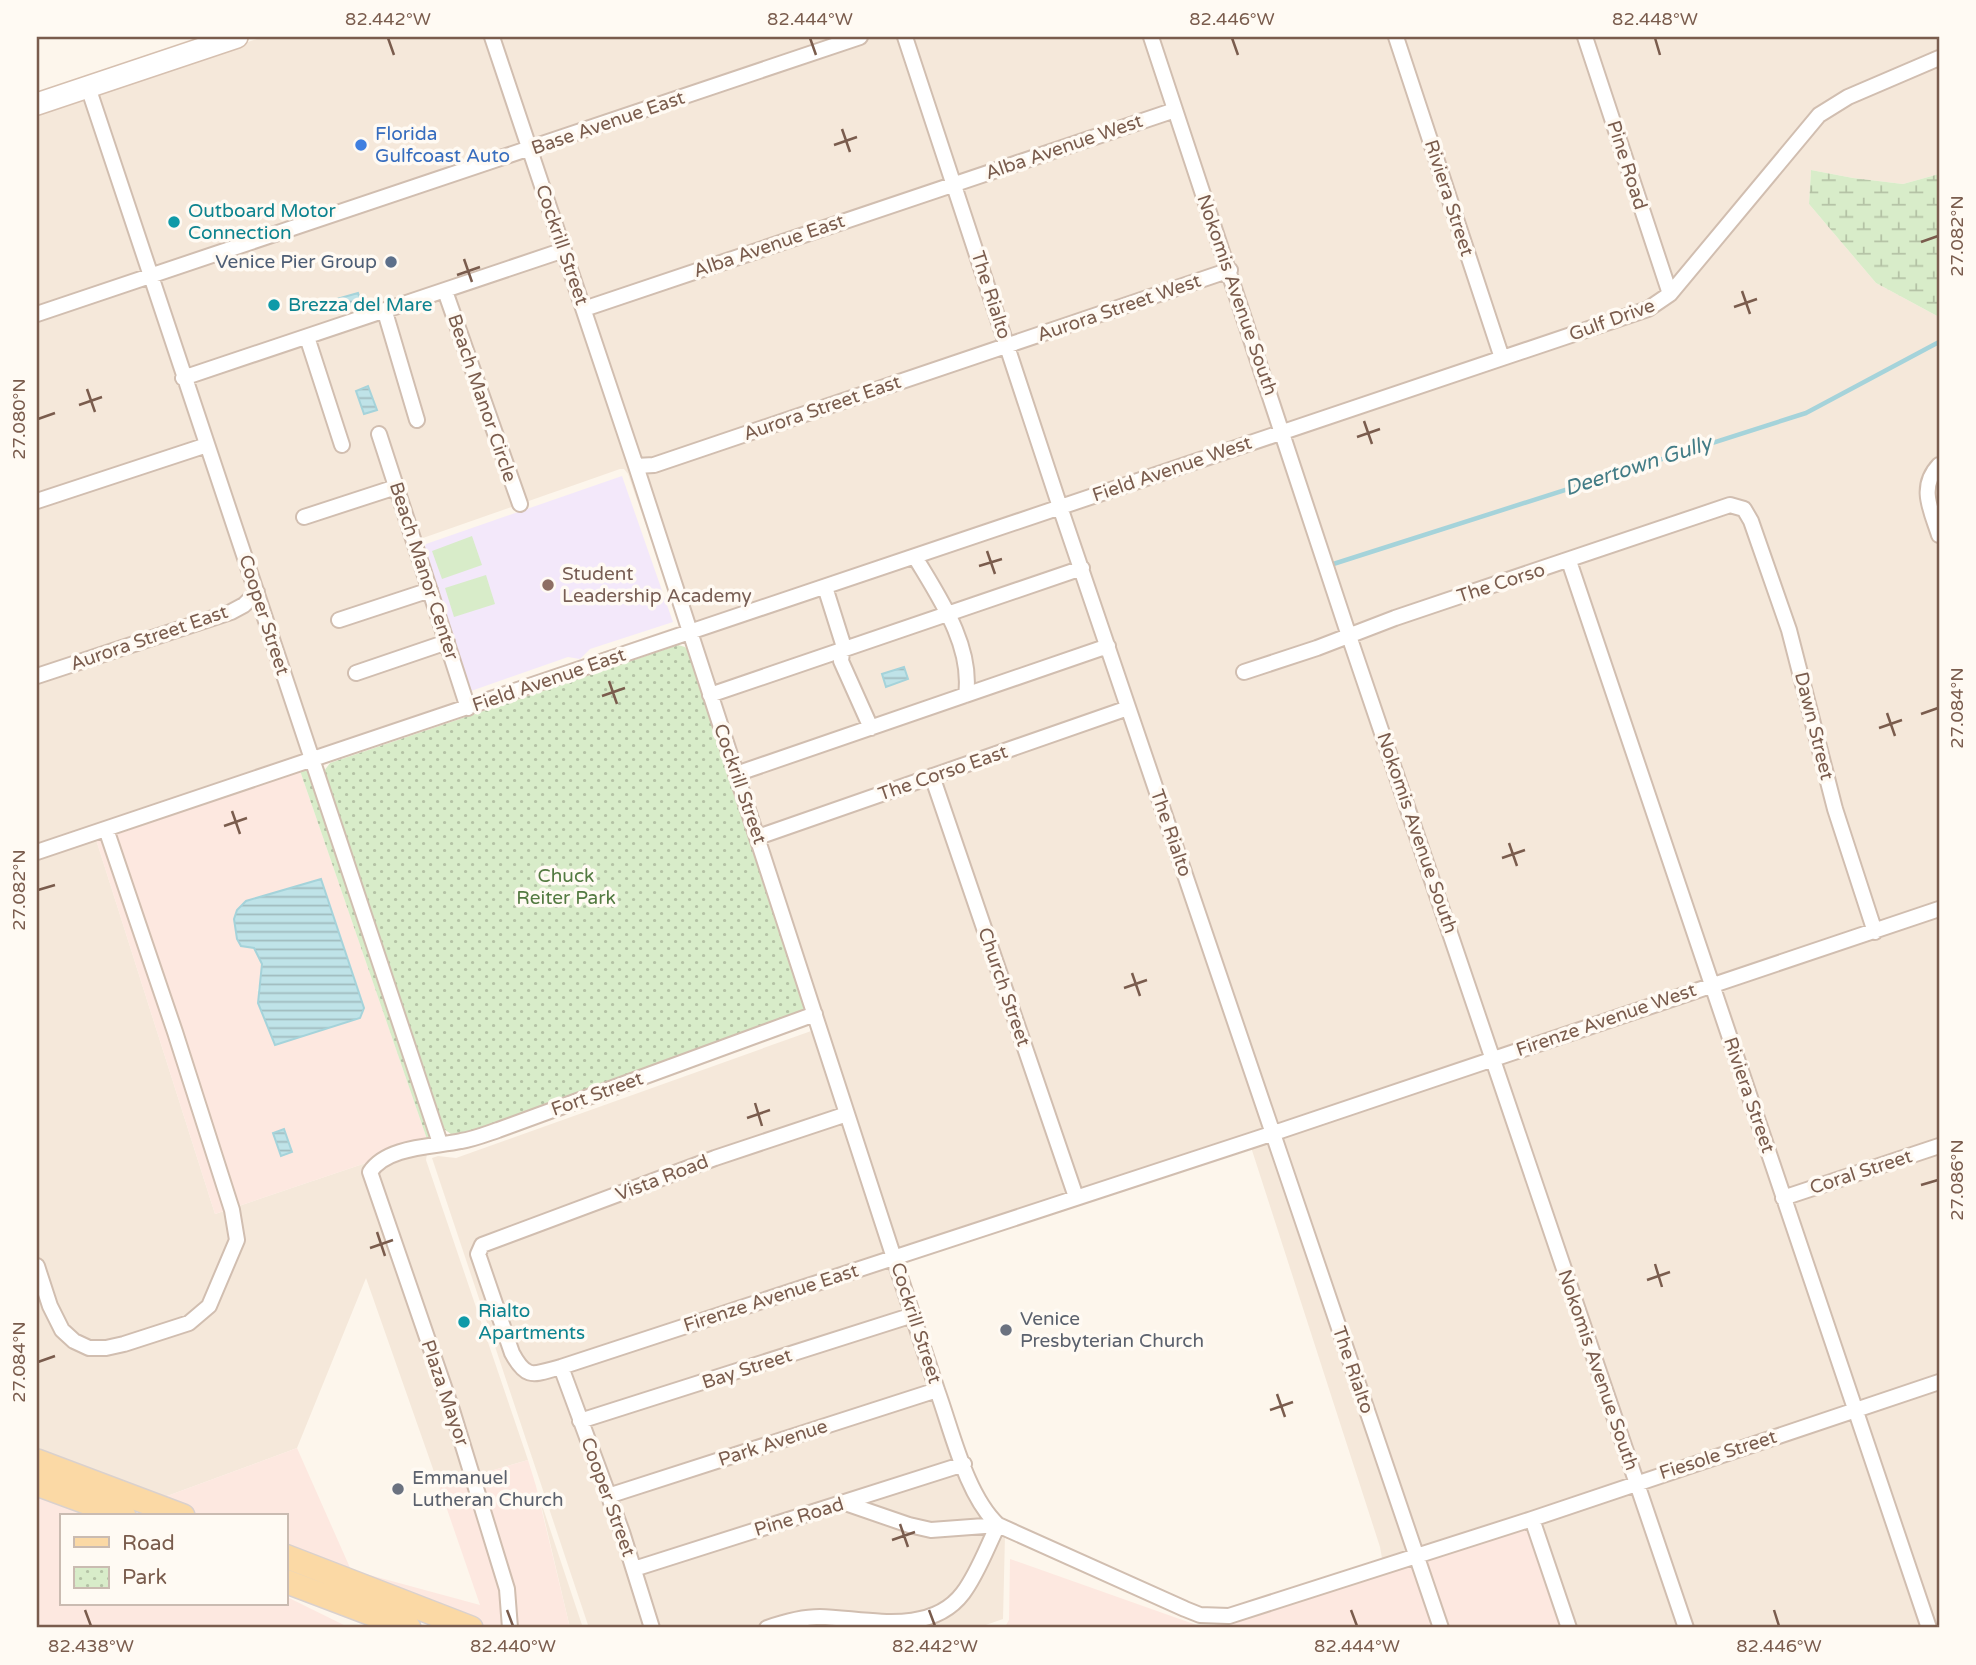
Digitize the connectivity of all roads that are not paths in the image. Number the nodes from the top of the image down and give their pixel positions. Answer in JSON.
{"nodes":[{"id":1,"x":237,"y":37,"type":"edge"},
{"id":2,"x":492,"y":37,"type":"edge"},
{"id":3,"x":860,"y":37,"type":"edge"},
{"id":4,"x":905,"y":37,"type":"edge"},
{"id":5,"x":1151,"y":37,"type":"edge"},
{"id":6,"x":1396,"y":37,"type":"edge"},
{"id":7,"x":1585,"y":37,"type":"edge"},
{"id":8,"x":1939,"y":58,"type":"edge"},
{"id":9,"x":88,"y":87,"type":"junction"},
{"id":10,"x":37,"y":104,"type":"edge"},
{"id":11,"x":1175,"y":110,"type":"junction"},
{"id":12,"x":530,"y":149,"type":"junction"},
{"id":13,"x":954,"y":184,"type":"junction"},
{"id":14,"x":564,"y":250,"type":"junction"},
{"id":15,"x":1230,"y":270,"type":"junction"},
{"id":16,"x":151,"y":277,"type":"junction"},
{"id":17,"x":444,"y":291,"type":"junction"},
{"id":18,"x":1670,"y":294,"type":"junction"},
{"id":19,"x":584,"y":309,"type":"junction"},
{"id":20,"x":385,"y":312,"type":"junction"},
{"id":21,"x":37,"y":314,"type":"edge"},
{"id":22,"x":307,"y":337,"type":"junction"},
{"id":23,"x":1008,"y":345,"type":"junction"},
{"id":24,"x":1502,"y":358,"type":"junction"},
{"id":25,"x":183,"y":378,"type":"junction"},
{"id":26,"x":417,"y":420,"type":"dead end"},
{"id":27,"x":1283,"y":431,"type":"junction"},
{"id":28,"x":379,"y":434,"type":"dead end"},
{"id":29,"x":207,"y":445,"type":"junction"},
{"id":30,"x":342,"y":445,"type":"dead end"},
{"id":31,"x":636,"y":466,"type":"junction"},
{"id":32,"x":1939,"y":466,"type":"edge"},
{"id":33,"x":396,"y":487,"type":"junction"},
{"id":34,"x":37,"y":501,"type":"edge"},
{"id":35,"x":520,"y":504,"type":"dead end"},
{"id":36,"x":1060,"y":507,"type":"junction"},
{"id":37,"x":304,"y":517,"type":"dead end"},
{"id":38,"x":1751,"y":521,"type":"joint"},
{"id":39,"x":1939,"y":535,"type":"edge"},
{"id":40,"x":915,"y":556,"type":"junction"},
{"id":41,"x":1569,"y":561,"type":"junction"},
{"id":42,"x":1082,"y":568,"type":"junction"},
{"id":43,"x":825,"y":587,"type":"junction"},
{"id":44,"x":430,"y":590,"type":"junction"},
{"id":45,"x":257,"y":592,"type":"junction"},
{"id":46,"x":950,"y":614,"type":"junction"},
{"id":47,"x":339,"y":620,"type":"dead end"},
{"id":48,"x":691,"y":632,"type":"junction"},
{"id":49,"x":1349,"y":636,"type":"junction"},
{"id":50,"x":447,"y":642,"type":"junction"},
{"id":51,"x":1108,"y":646,"type":"junction"},
{"id":52,"x":843,"y":650,"type":"junction"},
{"id":53,"x":1244,"y":672,"type":"dead end"},
{"id":54,"x":356,"y":673,"type":"dead end"},
{"id":55,"x":37,"y":676,"type":"edge"},
{"id":56,"x":710,"y":695,"type":"junction"},
{"id":57,"x":966,"y":695,"type":"junction"},
{"id":58,"x":468,"y":708,"type":"junction"},
{"id":59,"x":1128,"y":708,"type":"junction"},
{"id":60,"x":871,"y":728,"type":"junction"},
{"id":61,"x":312,"y":761,"type":"junction"},
{"id":62,"x":736,"y":774,"type":"junction"},
{"id":63,"x":932,"y":776,"type":"junction"},
{"id":64,"x":106,"y":829,"type":"junction"},
{"id":65,"x":758,"y":836,"type":"junction"},
{"id":66,"x":37,"y":852,"type":"edge"},
{"id":67,"x":1939,"y":909,"type":"edge"},
{"id":68,"x":1875,"y":932,"type":"junction"},
{"id":69,"x":1712,"y":984,"type":"junction"},
{"id":70,"x":815,"y":1014,"type":"junction"},
{"id":71,"x":1493,"y":1059,"type":"junction"},
{"id":72,"x":847,"y":1114,"type":"junction"},
{"id":73,"x":1274,"y":1133,"type":"junction"},
{"id":74,"x":440,"y":1143,"type":"junction"},
{"id":75,"x":1939,"y":1146,"type":"edge"},
{"id":76,"x":376,"y":1162,"type":"joint"},
{"id":77,"x":1076,"y":1197,"type":"junction"},
{"id":78,"x":1783,"y":1198,"type":"junction"},
{"id":79,"x":894,"y":1257,"type":"junction"},
{"id":80,"x":37,"y":1266,"type":"edge"},
{"id":81,"x":913,"y":1315,"type":"junction"},
{"id":82,"x":499,"y":1316,"type":"joint"},
{"id":83,"x":561,"y":1367,"type":"junction"},
{"id":84,"x":1939,"y":1382,"type":"edge"},
{"id":85,"x":937,"y":1390,"type":"junction"},
{"id":86,"x":1855,"y":1410,"type":"junction"},
{"id":87,"x":580,"y":1421,"type":"junction"},
{"id":88,"x":37,"y":1461,"type":"edge"},
{"id":89,"x":964,"y":1464,"type":"junction"},
{"id":90,"x":1636,"y":1482,"type":"junction"},
{"id":91,"x":37,"y":1484,"type":"edge"},
{"id":92,"x":608,"y":1496,"type":"junction"},
{"id":93,"x":845,"y":1503,"type":"junction"},
{"id":94,"x":119,"y":1514,"type":"edge"},
{"id":95,"x":178,"y":1514,"type":"edge"},
{"id":96,"x":1532,"y":1519,"type":"junction"},
{"id":97,"x":998,"y":1525,"type":"junction"},
{"id":98,"x":287,"y":1557,"type":"edge"},
{"id":99,"x":1416,"y":1557,"type":"junction"},
{"id":100,"x":634,"y":1569,"type":"junction"},
{"id":101,"x":287,"y":1582,"type":"edge"},
{"id":102,"x":1932,"y":1626,"type":"edge"},
{"id":103,"x":409,"y":1628,"type":"edge"},
{"id":104,"x":471,"y":1628,"type":"edge"},
{"id":105,"x":510,"y":1628,"type":"edge"},
{"id":106,"x":652,"y":1628,"type":"edge"},
{"id":107,"x":767,"y":1628,"type":"edge"},
{"id":108,"x":1441,"y":1628,"type":"edge"},
{"id":109,"x":1569,"y":1628,"type":"edge"},
{"id":110,"x":1686,"y":1628,"type":"edge"}],
"edges":[{"from":1,"to":9,"type":"street"},
{"from":2,"to":12,"type":"street","name":"Cockrill Street"},
{"from":3,"to":12,"type":"street","name":"Base Avenue East"},
{"from":4,"to":13,"type":"street","name":"The Rialto"},
{"from":5,"to":11,"type":"street","name":"Nokomis Avenue South"},
{"from":6,"to":24,"type":"street","name":"Riviera Street"},
{"from":7,"to":18,"type":"street","name":"Pine Road"},
{"from":8,"to":18,"type":"street","name":"Gulf Drive"},
{"from":9,"to":10,"type":"street"},
{"from":9,"to":16,"type":"street","name":"Cooper Street"},
{"from":11,"to":13,"type":"street","name":"Alba Avenue West"},
{"from":11,"to":15,"type":"street","name":"Nokomis Avenue South"},
{"from":12,"to":14,"type":"street","name":"Cockrill Street"},
{"from":12,"to":16,"type":"street","name":"Base Avenue East"},
{"from":13,"to":19,"type":"street","name":"Alba Avenue East"},
{"from":13,"to":23,"type":"street","name":"The Rialto"},
{"from":14,"to":17,"type":"street"},
{"from":14,"to":19,"type":"street","name":"Cockrill Street"},
{"from":15,"to":23,"type":"street","name":"Aurora Street West"},
{"from":15,"to":27,"type":"street","name":"Nokomis Avenue South"},
{"from":16,"to":21,"type":"street","name":"Base Avenue East"},
{"from":16,"to":25,"type":"street","name":"Cooper Street"},
{"from":17,"to":20,"type":"street"},
{"from":17,"to":35,"type":"street","name":"Beach Manor Circle"},
{"from":18,"to":24,"type":"street","name":"Gulf Drive"},
{"from":19,"to":31,"type":"street","name":"Cockrill Street"},
{"from":20,"to":22,"type":"street"},
{"from":20,"to":26,"type":"street"},
{"from":22,"to":25,"type":"street"},
{"from":22,"to":30,"type":"street"},
{"from":23,"to":31,"type":"street","name":"Aurora Street East"},
{"from":23,"to":36,"type":"street","name":"The Rialto"},
{"from":24,"to":27,"type":"street","name":"Gulf Drive"},
{"from":25,"to":29,"type":"street","name":"Cooper Street"},
{"from":27,"to":36,"type":"street","name":"Field Avenue West"},
{"from":27,"to":49,"type":"street","name":"Nokomis Avenue South"},
{"from":28,"to":33,"type":"street","name":"Beach Manor Center"},
{"from":29,"to":34,"type":"street"},
{"from":29,"to":45,"type":"street","name":"Cooper Street"},
{"from":31,"to":48,"type":"street","name":"Cockrill Street"},
{"from":32,"to":39,"type":"street"},
{"from":33,"to":37,"type":"street"},
{"from":33,"to":44,"type":"street","name":"Beach Manor Center"},
{"from":36,"to":40,"type":"street","name":"Field Avenue East"},
{"from":36,"to":42,"type":"street","name":"The Rialto"},
{"from":38,"to":41,"type":"street","name":"The Corso"},
{"from":38,"to":68,"type":"street","name":"Dawn Street"},
{"from":40,"to":43,"type":"street","name":"Field Avenue East"},
{"from":40,"to":46,"type":"street"},
{"from":41,"to":49,"type":"street","name":"The Corso"},
{"from":41,"to":69,"type":"street","name":"Riviera Street"},
{"from":42,"to":46,"type":"street"},
{"from":42,"to":51,"type":"street","name":"The Rialto"},
{"from":43,"to":48,"type":"street","name":"Field Avenue East"},
{"from":43,"to":52,"type":"street"},
{"from":44,"to":47,"type":"street"},
{"from":44,"to":50,"type":"street","name":"Beach Manor Center"},
{"from":45,"to":55,"type":"street","name":"Aurora Street East"},
{"from":45,"to":61,"type":"street","name":"Cooper Street"},
{"from":46,"to":52,"type":"street"},
{"from":46,"to":57,"type":"street"},
{"from":48,"to":56,"type":"street","name":"Cockrill Street"},
{"from":48,"to":58,"type":"street","name":"Field Avenue East"},
{"from":49,"to":53,"type":"street","name":"The Corso"},
{"from":49,"to":71,"type":"street","name":"Nokomis Avenue South"},
{"from":50,"to":54,"type":"street"},
{"from":50,"to":58,"type":"street","name":"Beach Manor Center"},
{"from":51,"to":57,"type":"street"},
{"from":51,"to":59,"type":"street","name":"The Rialto"},
{"from":52,"to":56,"type":"street"},
{"from":52,"to":60,"type":"street"},
{"from":56,"to":62,"type":"street","name":"Cockrill Street"},
{"from":57,"to":60,"type":"street"},
{"from":58,"to":61,"type":"street","name":"Field Avenue East"},
{"from":59,"to":63,"type":"street","name":"The Corso East"},
{"from":59,"to":73,"type":"street","name":"The Rialto"},
{"from":60,"to":62,"type":"street"},
{"from":61,"to":64,"type":"street","name":"Field Avenue East"},
{"from":61,"to":74,"type":"street","name":"Cooper Street"},
{"from":62,"to":65,"type":"street","name":"Cockrill Street"},
{"from":63,"to":65,"type":"street","name":"The Corso East"},
{"from":63,"to":77,"type":"street","name":"Church Street"},
{"from":64,"to":66,"type":"street","name":"Field Avenue East"},
{"from":64,"to":80,"type":"street"},
{"from":65,"to":70,"type":"street","name":"Cockrill Street"},
{"from":67,"to":68,"type":"street","name":"Firenze Avenue West"},
{"from":68,"to":69,"type":"street","name":"Firenze Avenue West"},
{"from":69,"to":71,"type":"street","name":"Firenze Avenue West"},
{"from":69,"to":78,"type":"street","name":"Riviera Street"},
{"from":70,"to":72,"type":"street","name":"Cockrill Street"},
{"from":70,"to":74,"type":"street","name":"Fort Street"},
{"from":71,"to":73,"type":"street","name":"Firenze Avenue West"},
{"from":71,"to":90,"type":"street","name":"Nokomis Avenue South"},
{"from":72,"to":79,"type":"street","name":"Cockrill Street"},
{"from":72,"to":82,"type":"street","name":"Vista Road"},
{"from":73,"to":77,"type":"street","name":"Firenze Avenue East"},
{"from":73,"to":99,"type":"street","name":"The Rialto"},
{"from":74,"to":76,"type":"street","name":"Fort Street"},
{"from":75,"to":78,"type":"street","name":"Coral Street"},
{"from":76,"to":105,"type":"street","name":"Plaza Mayor"},
{"from":77,"to":79,"type":"street","name":"Firenze Avenue East"},
{"from":78,"to":86,"type":"street","name":"Riviera Street"},
{"from":79,"to":81,"type":"street","name":"Cockrill Street"},
{"from":79,"to":83,"type":"street","name":"Firenze Avenue East"},
{"from":81,"to":85,"type":"street","name":"Cockrill Street"},
{"from":81,"to":87,"type":"street","name":"Bay Street"},
{"from":82,"to":83,"type":"street","name":"Firenze Avenue East"},
{"from":83,"to":87,"type":"street","name":"Cooper Street"},
{"from":84,"to":86,"type":"street","name":"Fiesole Street"},
{"from":85,"to":89,"type":"street","name":"Cockrill Street"},
{"from":85,"to":92,"type":"street","name":"Park Avenue"},
{"from":86,"to":90,"type":"street","name":"Fiesole Street"},
{"from":86,"to":102,"type":"street","name":"Riviera Street"},
{"from":87,"to":92,"type":"street","name":"Cooper Street"},
{"from":88,"to":95,"type":"main road"},
{"from":89,"to":93,"type":"street","name":"Pine Road"},
{"from":89,"to":97,"type":"street","name":"Cockrill Street"},
{"from":90,"to":96,"type":"street","name":"Fiesole Street"},
{"from":90,"to":110,"type":"street","name":"Nokomis Avenue South"},
{"from":91,"to":94,"type":"main road"},
{"from":92,"to":100,"type":"street","name":"Cooper Street"},
{"from":93,"to":97,"type":"street","name":"Cockrill Street"},
{"from":93,"to":100,"type":"street","name":"Pine Road"},
{"from":96,"to":99,"type":"street","name":"Fiesole Street"},
{"from":96,"to":109,"type":"street"},
{"from":97,"to":99,"type":"street","name":"Cockrill Street"},
{"from":97,"to":107,"type":"street"},
{"from":98,"to":104,"type":"main road"},
{"from":99,"to":108,"type":"street","name":"The Rialto"},
{"from":100,"to":106,"type":"street","name":"Cooper Street"},
{"from":101,"to":103,"type":"main road"}]}
